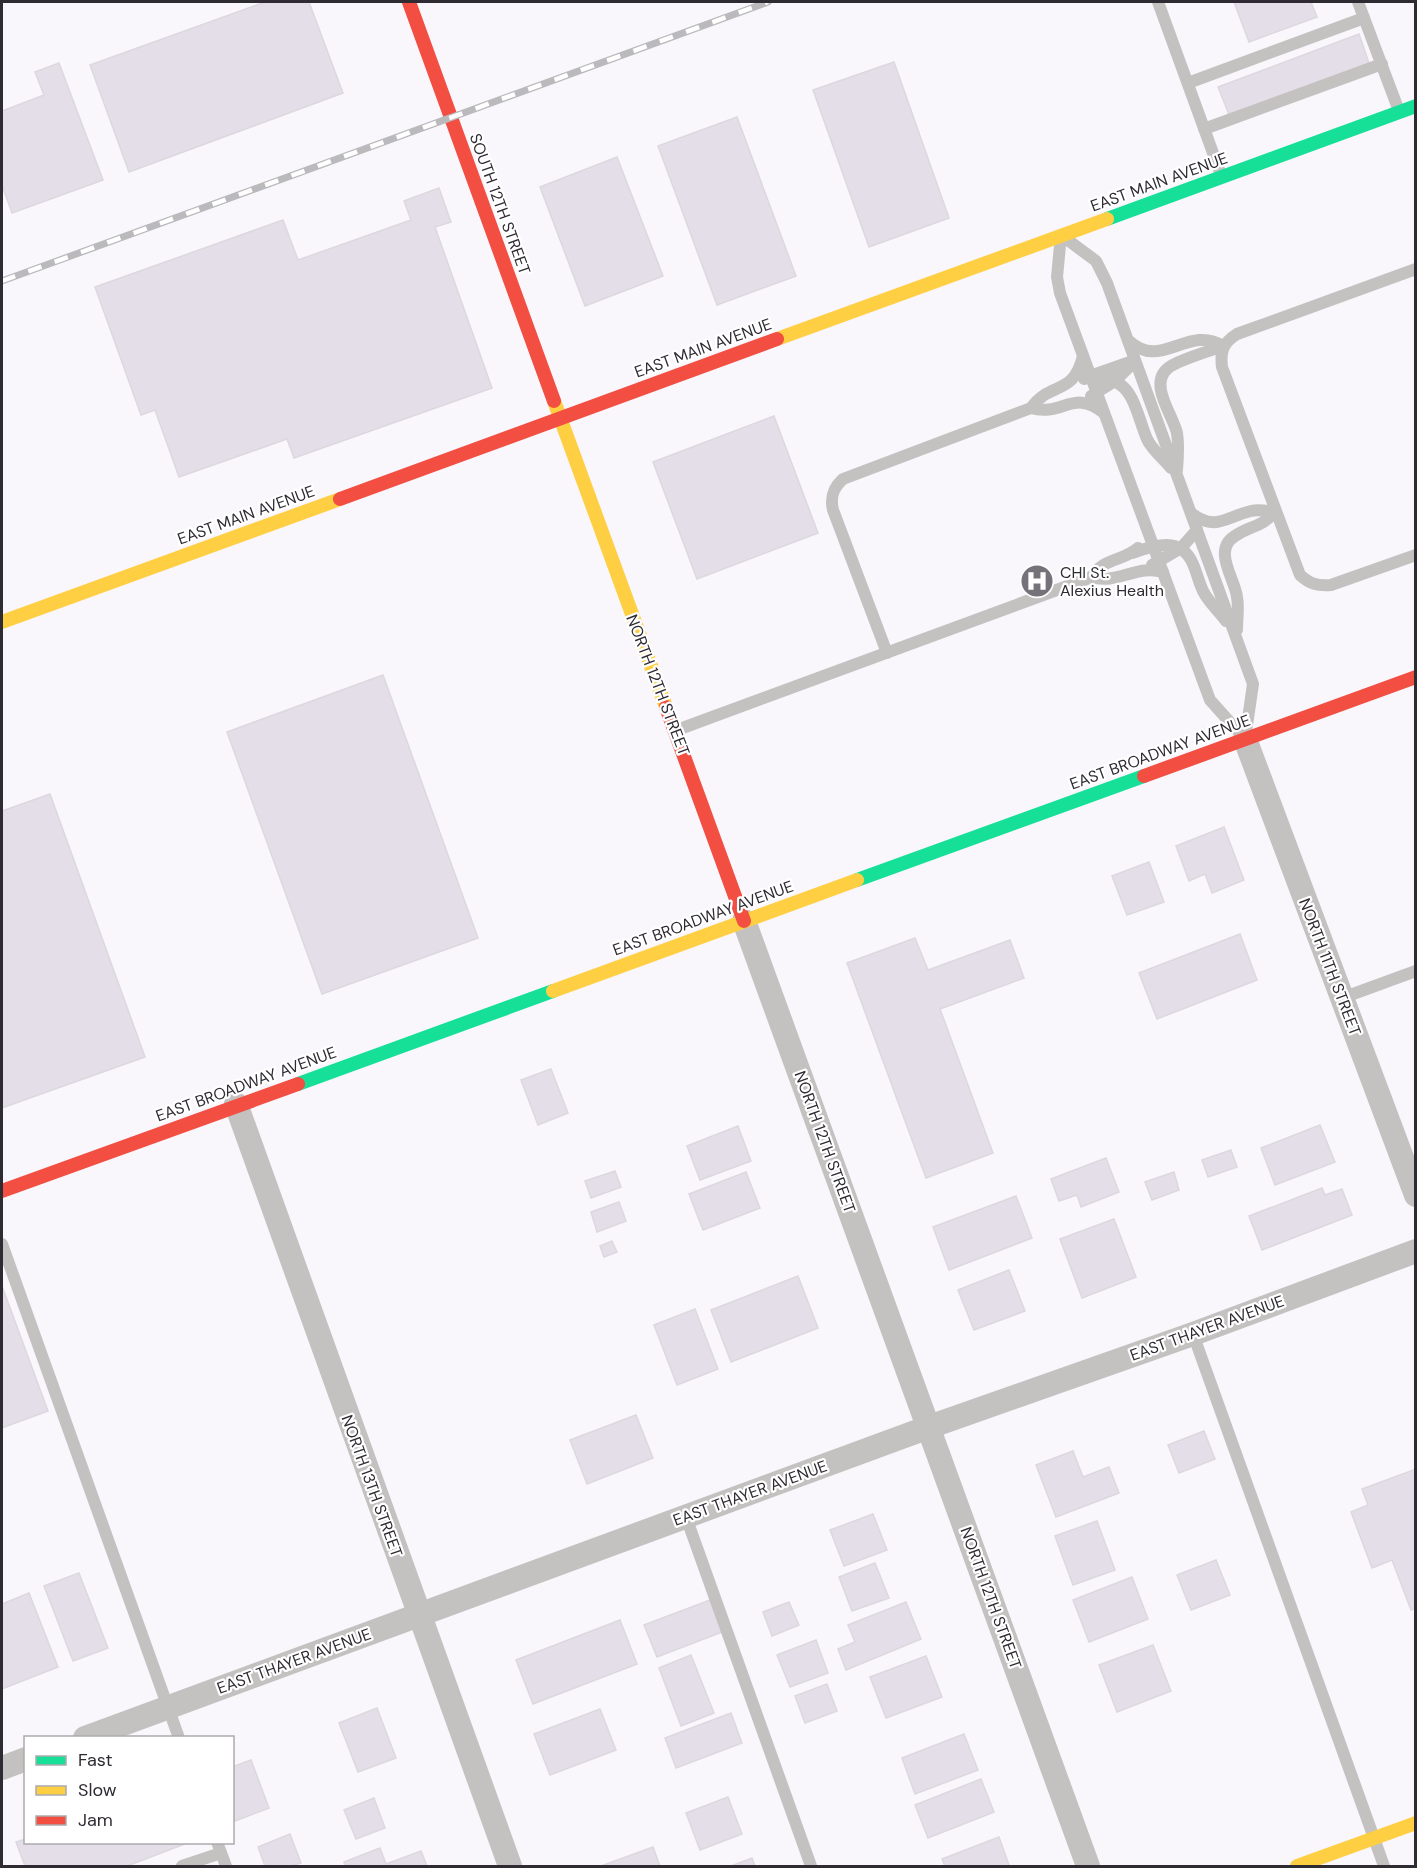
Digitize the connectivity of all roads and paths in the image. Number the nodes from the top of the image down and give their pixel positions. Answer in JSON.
{"nodes":[{"id":1,"x":409,"y":2,"type":"edge"},
{"id":2,"x":1158,"y":2,"type":"edge"},
{"id":3,"x":1358,"y":2,"type":"edge"},
{"id":4,"x":1364,"y":18,"type":"junction"},
{"id":5,"x":1323,"y":33,"type":"junction"},
{"id":6,"x":1327,"y":46,"type":"dead end"},
{"id":7,"x":1283,"y":48,"type":"junction"},
{"id":8,"x":1247,"y":61,"type":"junction"},
{"id":9,"x":1288,"y":61,"type":"dead end"},
{"id":10,"x":1382,"y":64,"type":"junction"},
{"id":11,"x":1252,"y":74,"type":"dead end"},
{"id":12,"x":1188,"y":83,"type":"junction"},
{"id":13,"x":1416,"y":106,"type":"edge"},
{"id":14,"x":1399,"y":112,"type":"junction"},
{"id":15,"x":1204,"y":129,"type":"junction"},
{"id":16,"x":1221,"y":177,"type":"junction"},
{"id":17,"x":1061,"y":235,"type":"junction"},
{"id":18,"x":1416,"y":269,"type":"edge"},
{"id":19,"x":1128,"y":340,"type":"junction"},
{"id":20,"x":1222,"y":346,"type":"junction"},
{"id":21,"x":1160,"y":352,"type":"junction"},
{"id":22,"x":1083,"y":356,"type":"junction"},
{"id":23,"x":1135,"y":361,"type":"junction"},
{"id":24,"x":1091,"y":376,"type":"junction"},
{"id":25,"x":1115,"y":381,"type":"junction"},
{"id":26,"x":1066,"y":385,"type":"junction"},
{"id":27,"x":1097,"y":394,"type":"junction"},
{"id":28,"x":1073,"y":402,"type":"junction"},
{"id":29,"x":1031,"y":408,"type":"junction"},
{"id":30,"x":1104,"y":413,"type":"junction"},
{"id":31,"x":560,"y":417,"type":"junction"},
{"id":32,"x":1176,"y":473,"type":"junction"},
{"id":33,"x":1191,"y":513,"type":"junction"},
{"id":34,"x":1275,"y":513,"type":"junction"},
{"id":35,"x":1221,"y":522,"type":"junction"},
{"id":36,"x":1147,"y":529,"type":"junction"},
{"id":37,"x":1197,"y":530,"type":"junction"},
{"id":38,"x":1153,"y":546,"type":"junction"},
{"id":39,"x":1181,"y":548,"type":"junction"},
{"id":40,"x":1132,"y":553,"type":"junction"},
{"id":41,"x":1416,"y":555,"type":"edge"},
{"id":42,"x":1161,"y":567,"type":"junction"},
{"id":43,"x":1092,"y":577,"type":"junction"},
{"id":44,"x":2,"y":622,"type":"edge"},
{"id":45,"x":1237,"y":641,"type":"junction"},
{"id":46,"x":887,"y":653,"type":"junction"},
{"id":47,"x":1416,"y":677,"type":"edge"},
{"id":48,"x":676,"y":730,"type":"junction"},
{"id":49,"x":1245,"y":739,"type":"junction"},
{"id":50,"x":744,"y":921,"type":"junction"},
{"id":51,"x":1416,"y":971,"type":"edge"},
{"id":52,"x":1342,"y":998,"type":"junction"},
{"id":53,"x":236,"y":1104,"type":"junction"},
{"id":54,"x":2,"y":1191,"type":"edge"},
{"id":55,"x":1416,"y":1195,"type":"edge"},
{"id":56,"x":2,"y":1244,"type":"edge"},
{"id":57,"x":1416,"y":1251,"type":"edge"},
{"id":58,"x":1193,"y":1334,"type":"junction"},
{"id":59,"x":929,"y":1426,"type":"junction"},
{"id":60,"x":686,"y":1517,"type":"junction"},
{"id":61,"x":419,"y":1615,"type":"junction"},
{"id":62,"x":168,"y":1707,"type":"junction"},
{"id":63,"x":88,"y":1736,"type":"edge"},
{"id":64,"x":179,"y":1736,"type":"edge"},
{"id":65,"x":24,"y":1760,"type":"edge"},
{"id":66,"x":2,"y":1768,"type":"edge"},
{"id":67,"x":1416,"y":1823,"type":"edge"},
{"id":68,"x":1374,"y":1838,"type":"junction"},
{"id":69,"x":219,"y":1848,"type":"edge"},
{"id":70,"x":182,"y":1866,"type":"edge"},
{"id":71,"x":226,"y":1866,"type":"edge"},
{"id":72,"x":510,"y":1866,"type":"edge"},
{"id":73,"x":811,"y":1866,"type":"edge"},
{"id":74,"x":1088,"y":1866,"type":"edge"},
{"id":75,"x":1297,"y":1866,"type":"edge"},
{"id":76,"x":1384,"y":1866,"type":"edge"}],
"edges":[{"from":1,"to":31,"type":"street","name":"SOUTH 12TH STREET"},
{"from":2,"to":12,"type":"lane"},
{"from":3,"to":4,"type":"lane"},
{"from":4,"to":5,"type":"lane"},
{"from":4,"to":10,"type":"lane"},
{"from":5,"to":6,"type":"lane"},
{"from":5,"to":7,"type":"lane"},
{"from":7,"to":8,"type":"lane"},
{"from":7,"to":9,"type":"lane"},
{"from":8,"to":11,"type":"lane"},
{"from":8,"to":12,"type":"lane"},
{"from":10,"to":14,"type":"lane"},
{"from":10,"to":15,"type":"lane"},
{"from":12,"to":15,"type":"lane"},
{"from":13,"to":14,"type":"street","name":"EAST MAIN AVENUE"},
{"from":14,"to":16,"type":"street","name":"EAST MAIN AVENUE"},
{"from":15,"to":16,"type":"lane"},
{"from":16,"to":17,"type":"street","name":"EAST MAIN AVENUE"},
{"from":17,"to":19,"type":"lane"},
{"from":17,"to":22,"type":"lane"},
{"from":17,"to":31,"type":"street","name":"EAST MAIN AVENUE"},
{"from":18,"to":20,"type":"lane"},
{"from":19,"to":21,"type":"lane"},
{"from":19,"to":23,"type":"lane"},
{"from":20,"to":21,"type":"lane"},
{"from":20,"to":32,"type":"lane"},
{"from":20,"to":34,"type":"lane"},
{"from":21,"to":23,"type":"lane"},
{"from":22,"to":24,"type":"lane"},
{"from":22,"to":26,"type":"lane"},
{"from":23,"to":24,"type":"lane"},
{"from":23,"to":25,"type":"lane"},
{"from":23,"to":32,"type":"lane"},
{"from":24,"to":25,"type":"lane"},
{"from":24,"to":26,"type":"lane"},
{"from":24,"to":27,"type":"lane"},
{"from":25,"to":27,"type":"lane"},
{"from":25,"to":32,"type":"lane"},
{"from":26,"to":29,"type":"lane"},
{"from":27,"to":28,"type":"lane"},
{"from":27,"to":30,"type":"lane"},
{"from":28,"to":29,"type":"lane"},
{"from":28,"to":30,"type":"lane"},
{"from":29,"to":46,"type":"lane"},
{"from":30,"to":36,"type":"lane"},
{"from":31,"to":44,"type":"street","name":"EAST MAIN AVENUE"},
{"from":31,"to":48,"type":"street","name":"NORTH 12TH STREET"},
{"from":32,"to":33,"type":"lane"},
{"from":33,"to":35,"type":"lane"},
{"from":33,"to":37,"type":"lane"},
{"from":34,"to":35,"type":"lane"},
{"from":34,"to":41,"type":"lane"},
{"from":34,"to":45,"type":"lane"},
{"from":35,"to":37,"type":"lane"},
{"from":36,"to":38,"type":"lane"},
{"from":36,"to":40,"type":"lane"},
{"from":37,"to":38,"type":"lane"},
{"from":37,"to":39,"type":"lane"},
{"from":37,"to":45,"type":"lane"},
{"from":38,"to":39,"type":"lane"},
{"from":38,"to":40,"type":"lane"},
{"from":38,"to":42,"type":"lane"},
{"from":39,"to":42,"type":"lane"},
{"from":39,"to":45,"type":"lane"},
{"from":40,"to":43,"type":"lane"},
{"from":42,"to":43,"type":"lane"},
{"from":42,"to":49,"type":"lane"},
{"from":43,"to":46,"type":"lane"},
{"from":45,"to":49,"type":"lane"},
{"from":46,"to":48,"type":"lane"},
{"from":47,"to":49,"type":"street","name":"EAST BROADWAY AVENUE"},
{"from":48,"to":50,"type":"street","name":"NORTH 12TH STREET"},
{"from":49,"to":50,"type":"street","name":"EAST BROADWAY AVENUE"},
{"from":49,"to":52,"type":"street","name":"NORTH 11TH STREET"},
{"from":50,"to":53,"type":"street","name":"EAST BROADWAY AVENUE"},
{"from":50,"to":59,"type":"street","name":"NORTH 12TH STREET"},
{"from":51,"to":52,"type":"lane"},
{"from":52,"to":55,"type":"street","name":"NORTH 11TH STREET"},
{"from":53,"to":54,"type":"street","name":"EAST BROADWAY AVENUE"},
{"from":53,"to":61,"type":"street","name":"NORTH 13TH STREET"},
{"from":56,"to":62,"type":"lane"},
{"from":57,"to":58,"type":"street","name":"EAST THAYER AVENUE"},
{"from":58,"to":59,"type":"street","name":"EAST THAYER AVENUE"},
{"from":58,"to":68,"type":"lane"},
{"from":59,"to":60,"type":"street","name":"EAST THAYER AVENUE"},
{"from":59,"to":74,"type":"street","name":"NORTH 12TH STREET"},
{"from":60,"to":61,"type":"street","name":"EAST THAYER AVENUE"},
{"from":60,"to":73,"type":"lane"},
{"from":61,"to":62,"type":"street","name":"EAST THAYER AVENUE"},
{"from":61,"to":72,"type":"street","name":"NORTH 13TH STREET"},
{"from":62,"to":63,"type":"street","name":"EAST THAYER AVENUE"},
{"from":62,"to":64,"type":"lane"},
{"from":65,"to":66,"type":"street"},
{"from":67,"to":68,"type":"street"},
{"from":68,"to":75,"type":"street"},
{"from":68,"to":76,"type":"lane"},
{"from":69,"to":70,"type":"lane"},
{"from":69,"to":71,"type":"lane"}]}
